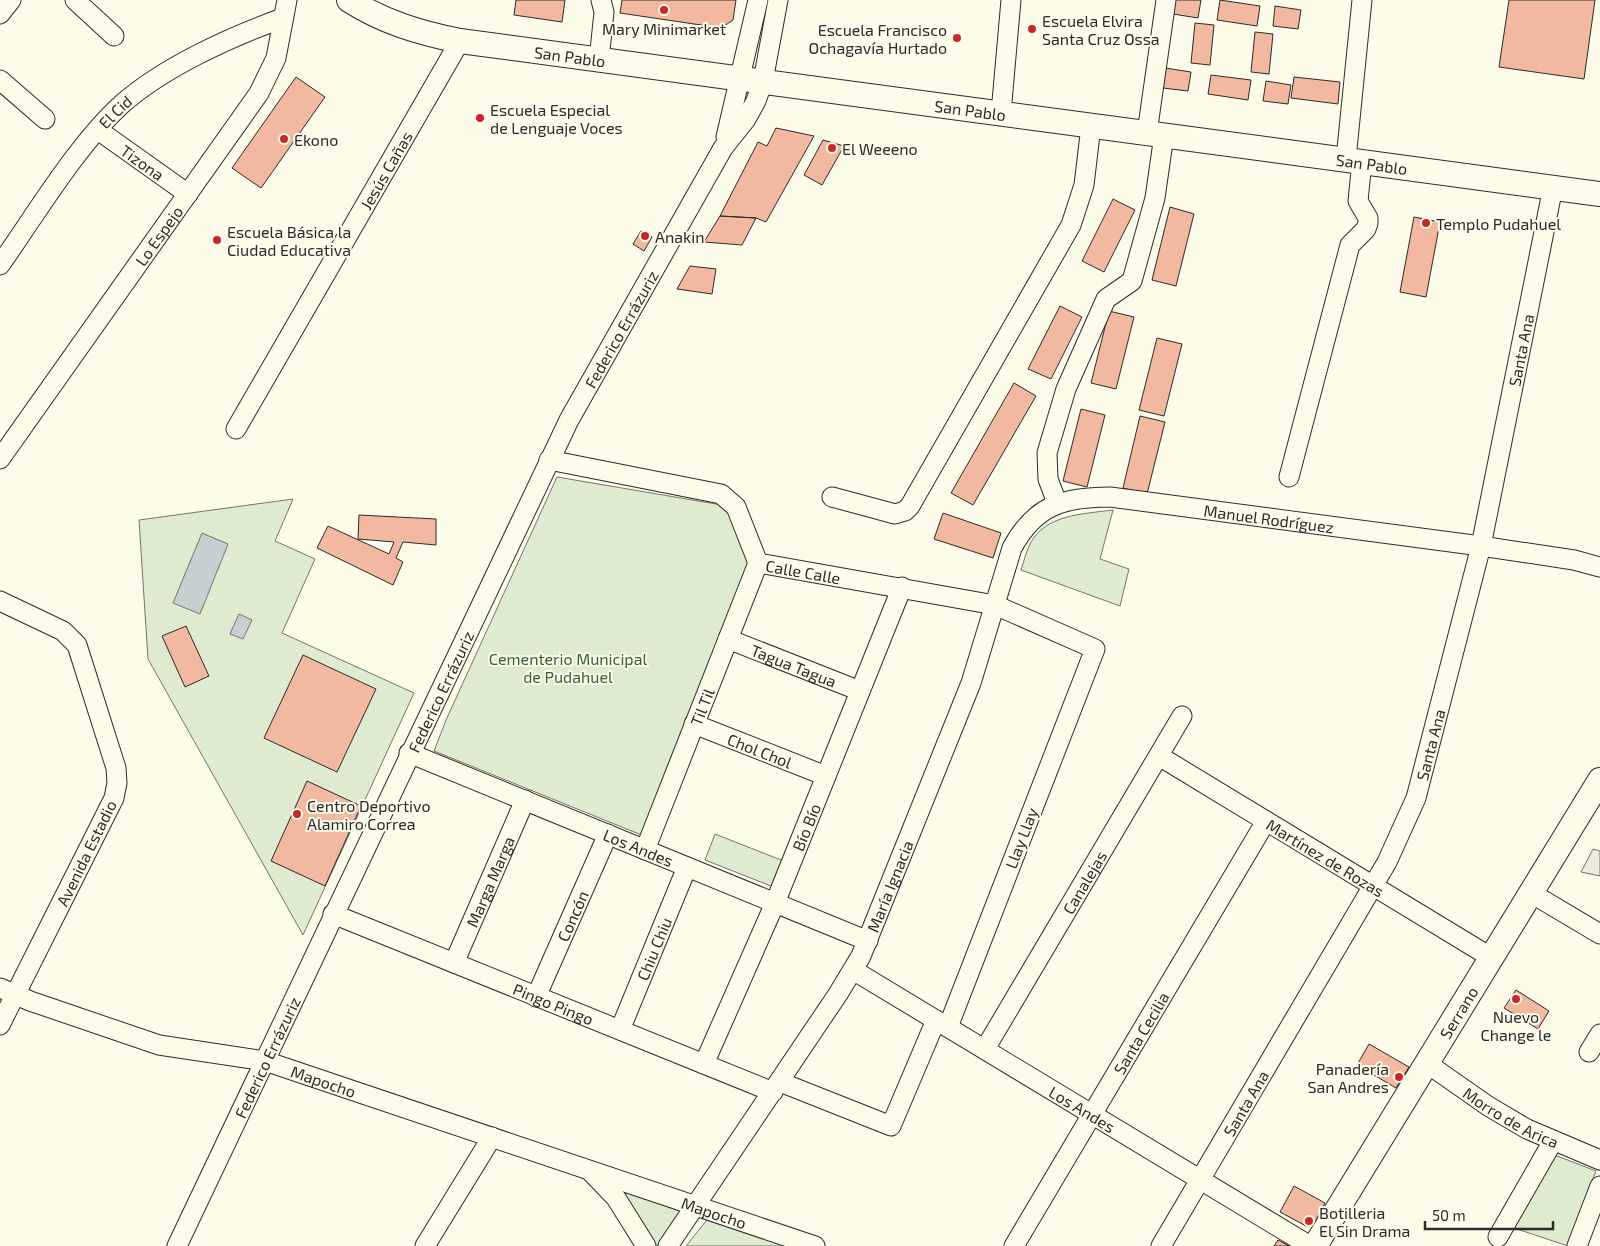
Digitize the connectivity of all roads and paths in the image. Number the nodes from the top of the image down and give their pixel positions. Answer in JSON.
{"nodes":[{"id":1,"x":11,"y":0,"type":"edge"},
{"id":2,"x":75,"y":0,"type":"edge"},
{"id":3,"x":349,"y":0,"type":"edge"},
{"id":4,"x":601,"y":0,"type":"edge"},
{"id":5,"x":758,"y":0,"type":"edge"},
{"id":6,"x":778,"y":0,"type":"edge"},
{"id":7,"x":1011,"y":0,"type":"edge"},
{"id":8,"x":1166,"y":0,"type":"edge"},
{"id":9,"x":1362,"y":0,"type":"edge"},
{"id":10,"x":285,"y":9,"type":"edge"},
{"id":11,"x":0,"y":14,"type":"edge"},
{"id":12,"x":114,"y":36,"type":"dead end"},
{"id":13,"x":460,"y":41,"type":"junction"},
{"id":14,"x":599,"y":60,"type":"junction"},
{"id":15,"x":0,"y":80,"type":"edge"},
{"id":16,"x":752,"y":80,"type":"junction"},
{"id":17,"x":1001,"y":113,"type":"junction"},
{"id":18,"x":45,"y":119,"type":"dead end"},
{"id":19,"x":1091,"y":126,"type":"junction"},
{"id":20,"x":98,"y":130,"type":"junction"},
{"id":21,"x":1156,"y":134,"type":"junction"},
{"id":22,"x":1354,"y":160,"type":"junction"},
{"id":23,"x":1553,"y":187,"type":"junction"},
{"id":24,"x":188,"y":194,"type":"junction"},
{"id":25,"x":1600,"y":194,"type":"edge"},
{"id":26,"x":0,"y":265,"type":"edge"},
{"id":27,"x":236,"y":429,"type":"dead end"},
{"id":28,"x":3,"y":448,"type":"edge"},
{"id":29,"x":549,"y":460,"type":"junction"},
{"id":30,"x":1289,"y":477,"type":"dead end"},
{"id":31,"x":832,"y":497,"type":"dead end"},
{"id":32,"x":1057,"y":504,"type":"junction"},
{"id":33,"x":1481,"y":546,"type":"junction"},
{"id":34,"x":758,"y":563,"type":"junction"},
{"id":35,"x":1600,"y":567,"type":"edge"},
{"id":36,"x":902,"y":587,"type":"junction"},
{"id":37,"x":0,"y":600,"type":"edge"},
{"id":38,"x":995,"y":605,"type":"junction"},
{"id":39,"x":728,"y":639,"type":"junction"},
{"id":40,"x":1095,"y":648,"type":"joint"},
{"id":41,"x":860,"y":691,"type":"junction"},
{"id":42,"x":1182,"y":716,"type":"dead end"},
{"id":43,"x":694,"y":724,"type":"junction"},
{"id":44,"x":409,"y":753,"type":"junction"},
{"id":45,"x":1159,"y":756,"type":"junction"},
{"id":46,"x":826,"y":776,"type":"junction"},
{"id":47,"x":1600,"y":780,"type":"edge"},
{"id":48,"x":525,"y":800,"type":"junction"},
{"id":49,"x":1266,"y":821,"type":"junction"},
{"id":50,"x":608,"y":834,"type":"junction"},
{"id":51,"x":645,"y":850,"type":"junction"},
{"id":52,"x":687,"y":866,"type":"junction"},
{"id":53,"x":1373,"y":886,"type":"junction"},
{"id":54,"x":1531,"y":893,"type":"junction"},
{"id":55,"x":775,"y":903,"type":"junction"},
{"id":56,"x":333,"y":914,"type":"junction"},
{"id":57,"x":1600,"y":934,"type":"edge"},
{"id":58,"x":868,"y":941,"type":"junction"},
{"id":59,"x":1492,"y":958,"type":"junction"},
{"id":60,"x":454,"y":963,"type":"junction"},
{"id":61,"x":853,"y":970,"type":"junction"},
{"id":62,"x":8,"y":992,"type":"edge"},
{"id":63,"x":536,"y":997,"type":"junction"},
{"id":64,"x":942,"y":1023,"type":"junction"},
{"id":65,"x":0,"y":1025,"type":"edge"},
{"id":66,"x":620,"y":1030,"type":"junction"},
{"id":67,"x":1600,"y":1034,"type":"edge"},
{"id":68,"x":986,"y":1049,"type":"junction"},
{"id":69,"x":1589,"y":1052,"type":"dead end"},
{"id":70,"x":264,"y":1061,"type":"junction"},
{"id":71,"x":704,"y":1064,"type":"junction"},
{"id":72,"x":1428,"y":1064,"type":"junction"},
{"id":73,"x":776,"y":1087,"type":"junction"},
{"id":74,"x":1093,"y":1113,"type":"junction"},
{"id":75,"x":891,"y":1126,"type":"joint"},
{"id":76,"x":492,"y":1137,"type":"junction"},
{"id":77,"x":1553,"y":1141,"type":"junction"},
{"id":78,"x":1600,"y":1160,"type":"edge"},
{"id":79,"x":586,"y":1168,"type":"junction"},
{"id":80,"x":1201,"y":1178,"type":"junction"},
{"id":81,"x":1600,"y":1186,"type":"edge"},
{"id":82,"x":697,"y":1206,"type":"junction"},
{"id":83,"x":1498,"y":1237,"type":"dead end"},
{"id":84,"x":177,"y":1246,"type":"edge"},
{"id":85,"x":425,"y":1246,"type":"edge"},
{"id":86,"x":646,"y":1246,"type":"edge"},
{"id":87,"x":668,"y":1246,"type":"edge"},
{"id":88,"x":815,"y":1246,"type":"edge"},
{"id":89,"x":1014,"y":1246,"type":"edge"},
{"id":90,"x":1161,"y":1246,"type":"edge"},
{"id":91,"x":1310,"y":1246,"type":"edge"},
{"id":92,"x":1315,"y":1246,"type":"edge"},
{"id":93,"x":1577,"y":1246,"type":"edge"}],
"edges":[{"from":1,"to":11,"type":"street"},
{"from":2,"to":12,"type":"street"},
{"from":3,"to":13,"type":"main road","name":"San Pablo"},
{"from":4,"to":14,"type":"street"},
{"from":5,"to":16,"type":"street","name":"Federico Errázuriz"},
{"from":6,"to":16,"type":"street","name":"Federico Errázuriz"},
{"from":7,"to":17,"type":"street"},
{"from":8,"to":21,"type":"street"},
{"from":9,"to":22,"type":"street"},
{"from":10,"to":20,"type":"street","name":"El Cid"},
{"from":10,"to":24,"type":"street","name":"Lo Espejo"},
{"from":13,"to":14,"type":"main road","name":"San Pablo"},
{"from":13,"to":27,"type":"street","name":"Jesús Cañas"},
{"from":14,"to":16,"type":"main road","name":"San Pablo"},
{"from":15,"to":18,"type":"street"},
{"from":16,"to":17,"type":"main road","name":"San Pablo"},
{"from":16,"to":29,"type":"street","name":"Federico Errázuriz"},
{"from":17,"to":19,"type":"main road","name":"San Pablo"},
{"from":19,"to":21,"type":"main road","name":"San Pablo"},
{"from":19,"to":31,"type":"street"},
{"from":20,"to":24,"type":"street","name":"Tizona"},
{"from":20,"to":26,"type":"street","name":"El Cid"},
{"from":21,"to":22,"type":"main road","name":"San Pablo"},
{"from":21,"to":32,"type":"street"},
{"from":22,"to":23,"type":"main road","name":"San Pablo"},
{"from":22,"to":30,"type":"street"},
{"from":23,"to":25,"type":"main road","name":"San Pablo"},
{"from":23,"to":33,"type":"street","name":"Santa Ana"},
{"from":24,"to":28,"type":"street","name":"Lo Espejo"},
{"from":29,"to":34,"type":"street","name":"Calle Calle"},
{"from":29,"to":44,"type":"street","name":"Federico Errázuriz"},
{"from":32,"to":33,"type":"street","name":"Manuel Rodríguez"},
{"from":32,"to":38,"type":"street","name":"María Ignacia"},
{"from":33,"to":35,"type":"street","name":"Manuel Rodríguez"},
{"from":33,"to":53,"type":"street","name":"Santa Ana"},
{"from":34,"to":36,"type":"street","name":"Calle Calle"},
{"from":34,"to":39,"type":"street","name":"Til Til"},
{"from":36,"to":38,"type":"street","name":"Calle Calle"},
{"from":36,"to":41,"type":"street","name":"Bío Bío"},
{"from":37,"to":62,"type":"street","name":"Avenida Estadio"},
{"from":38,"to":40,"type":"street","name":"Calle Calle"},
{"from":38,"to":58,"type":"street","name":"María Ignacia"},
{"from":39,"to":41,"type":"street","name":"Tagua Tagua"},
{"from":39,"to":43,"type":"street","name":"Til Til"},
{"from":40,"to":64,"type":"street","name":"Llay Llay"},
{"from":41,"to":46,"type":"street","name":"Bío Bío"},
{"from":42,"to":45,"type":"street","name":"Canalejas"},
{"from":43,"to":46,"type":"street","name":"Chol Chol"},
{"from":43,"to":51,"type":"street","name":"Til Til"},
{"from":44,"to":48,"type":"street","name":"Los Andes"},
{"from":44,"to":56,"type":"street","name":"Federico Errázuriz"},
{"from":45,"to":49,"type":"street","name":"Martínez de Rozas"},
{"from":45,"to":68,"type":"street","name":"Canalejas"},
{"from":46,"to":55,"type":"street","name":"Bío Bío"},
{"from":47,"to":54,"type":"main road","name":"Serrano"},
{"from":48,"to":50,"type":"street","name":"Los Andes"},
{"from":48,"to":60,"type":"street","name":"Marga Marga"},
{"from":49,"to":53,"type":"street","name":"Martínez de Rozas"},
{"from":49,"to":74,"type":"street","name":"Santa Cecilia"},
{"from":50,"to":51,"type":"street","name":"Los Andes"},
{"from":50,"to":63,"type":"street","name":"Concón"},
{"from":51,"to":52,"type":"street","name":"Los Andes"},
{"from":52,"to":55,"type":"street","name":"Los Andes"},
{"from":52,"to":66,"type":"street","name":"Chiu Chiu"},
{"from":53,"to":59,"type":"street","name":"Martínez de Rozas"},
{"from":53,"to":80,"type":"street","name":"Santa Ana"},
{"from":54,"to":57,"type":"street"},
{"from":54,"to":59,"type":"main road","name":"Serrano"},
{"from":55,"to":58,"type":"street","name":"Los Andes"},
{"from":55,"to":71,"type":"street","name":"Bío Bío"},
{"from":56,"to":60,"type":"street","name":"Pingo Pingo"},
{"from":56,"to":70,"type":"street","name":"Federico Errázuriz"},
{"from":58,"to":61,"type":"street","name":"María Ignacia"},
{"from":59,"to":72,"type":"main road","name":"Serrano"},
{"from":60,"to":63,"type":"street","name":"Pingo Pingo"},
{"from":61,"to":64,"type":"street","name":"Los Andes"},
{"from":61,"to":73,"type":"street","name":"María Ignacia"},
{"from":62,"to":65,"type":"street","name":"Avenida Estadio"},
{"from":62,"to":70,"type":"street","name":"Mapocho"},
{"from":63,"to":66,"type":"street","name":"Pingo Pingo"},
{"from":64,"to":68,"type":"street","name":"Los Andes"},
{"from":64,"to":75,"type":"street","name":"Llay Llay"},
{"from":66,"to":71,"type":"street","name":"Pingo Pingo"},
{"from":67,"to":69,"type":"street"},
{"from":68,"to":74,"type":"street","name":"Los Andes"},
{"from":70,"to":76,"type":"street","name":"Mapocho"},
{"from":70,"to":84,"type":"street","name":"Federico Errázuriz"},
{"from":71,"to":73,"type":"street","name":"Pingo Pingo"},
{"from":72,"to":77,"type":"street","name":"Morro de Arica"},
{"from":72,"to":92,"type":"main road","name":"Serrano"},
{"from":73,"to":75,"type":"street","name":"Pingo Pingo"},
{"from":73,"to":82,"type":"street","name":"María Ignacia"},
{"from":74,"to":80,"type":"street","name":"Los Andes"},
{"from":74,"to":89,"type":"street","name":"Santa Cecilia"},
{"from":76,"to":79,"type":"street","name":"Mapocho"},
{"from":76,"to":85,"type":"street"},
{"from":77,"to":78,"type":"street","name":"Morro de Arica"},
{"from":77,"to":83,"type":"street"},
{"from":79,"to":82,"type":"street","name":"Mapocho"},
{"from":79,"to":86,"type":"street","name":"Mapocho"},
{"from":80,"to":90,"type":"street","name":"Santa Ana"},
{"from":80,"to":91,"type":"street","name":"Los Andes"},
{"from":81,"to":93,"type":"street"},
{"from":82,"to":87,"type":"street","name":"María Ignacia"},
{"from":82,"to":88,"type":"street","name":"Mapocho"}]}
